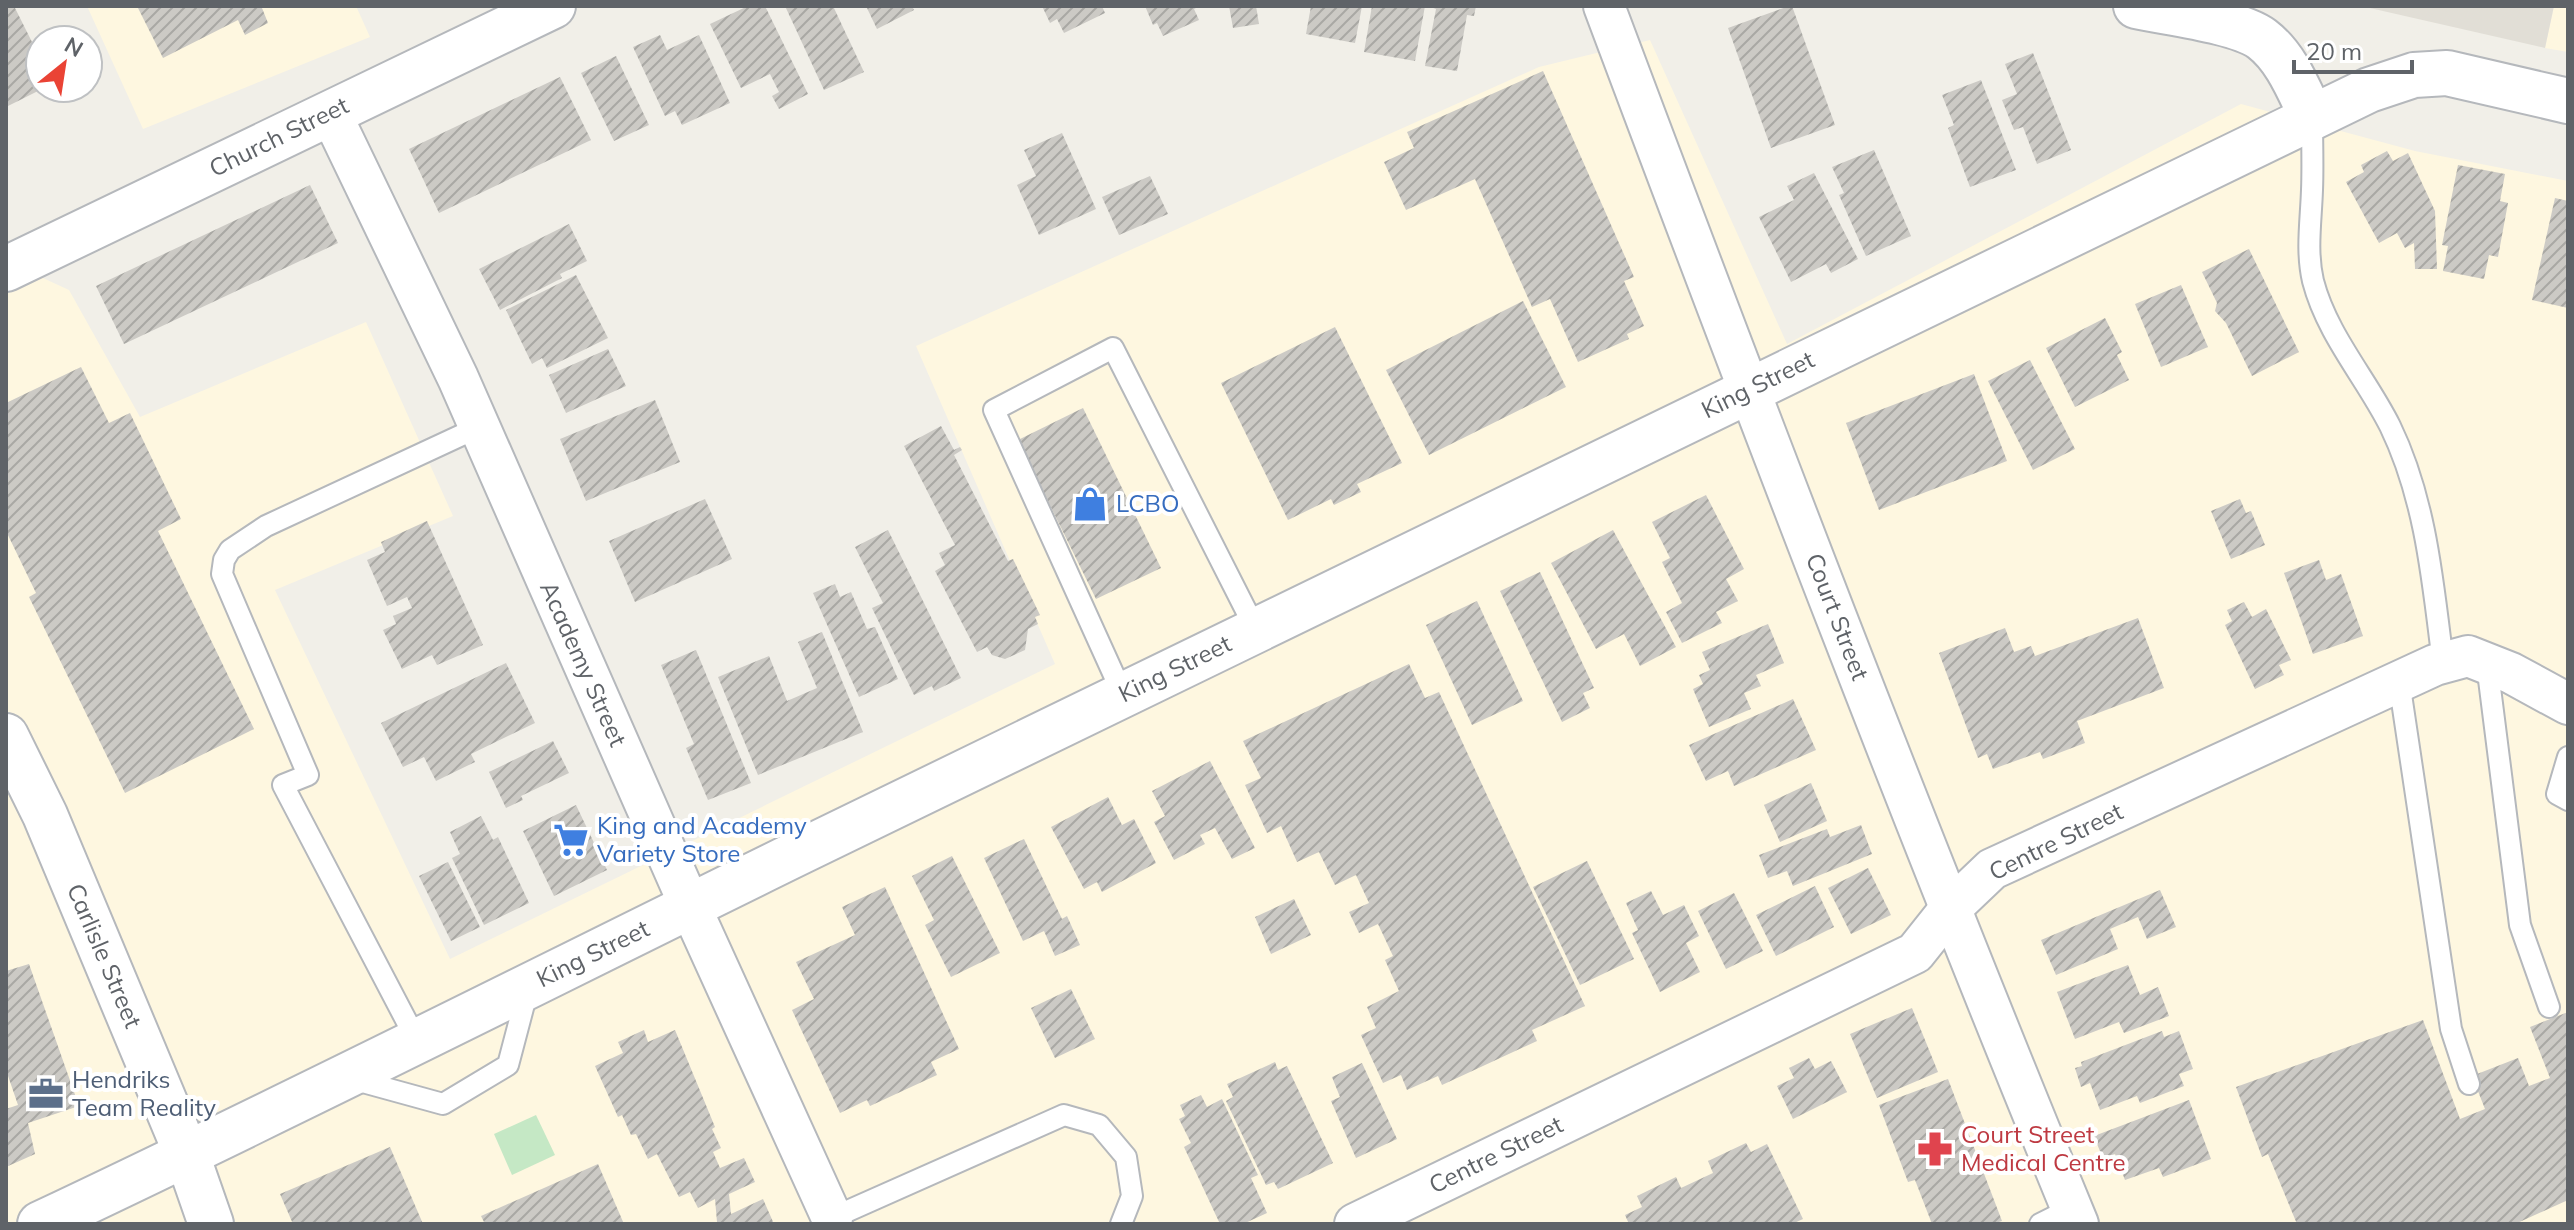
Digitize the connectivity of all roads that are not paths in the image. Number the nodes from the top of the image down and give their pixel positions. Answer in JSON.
{"nodes":[{"id":1,"x":553,"y":6,"type":"edge"},
{"id":2,"x":1604,"y":6,"type":"edge"},
{"id":3,"x":2160,"y":8,"type":"edge"},
{"id":4,"x":2218,"y":15,"type":"edge"},
{"id":5,"x":2568,"y":101,"type":"edge"},
{"id":6,"x":330,"y":112,"type":"junction"},
{"id":7,"x":2312,"y":117,"type":"junction"},
{"id":8,"x":6,"y":269,"type":"edge"},
{"id":9,"x":1748,"y":390,"type":"junction"},
{"id":10,"x":479,"y":427,"type":"junction"},
{"id":11,"x":1256,"y":630,"type":"junction"},
{"id":12,"x":2443,"y":663,"type":"junction"},
{"id":13,"x":2487,"y":664,"type":"junction"},
{"id":14,"x":2399,"y":681,"type":"junction"},
{"id":15,"x":1123,"y":695,"type":"junction"},
{"id":16,"x":2568,"y":704,"type":"edge"},
{"id":17,"x":8,"y":743,"type":"edge"},
{"id":18,"x":2568,"y":757,"type":"edge"},
{"id":19,"x":2568,"y":800,"type":"edge"},
{"id":20,"x":690,"y":906,"type":"junction"},
{"id":21,"x":1950,"y":909,"type":"junction"},
{"id":22,"x":529,"y":986,"type":"junction"},
{"id":23,"x":2549,"y":1007,"type":"dead end"},
{"id":24,"x":417,"y":1041,"type":"junction"},
{"id":25,"x":344,"y":1077,"type":"junction"},
{"id":26,"x":2469,"y":1084,"type":"dead end"},
{"id":27,"x":187,"y":1155,"type":"junction"},
{"id":28,"x":832,"y":1218,"type":"joint"},
{"id":29,"x":2063,"y":1219,"type":"edge"},
{"id":30,"x":40,"y":1224,"type":"edge"},
{"id":31,"x":211,"y":1224,"type":"edge"},
{"id":32,"x":1121,"y":1224,"type":"edge"},
{"id":33,"x":1355,"y":1224,"type":"edge"}],
"edges":[{"from":1,"to":6,"type":"street","name":"Church Street"},
{"from":2,"to":9,"type":"street","name":"Court Street"},
{"from":3,"to":4,"type":"street"},
{"from":4,"to":7,"type":"street"},
{"from":5,"to":7,"type":"street"},
{"from":6,"to":8,"type":"street","name":"Church Street"},
{"from":6,"to":10,"type":"street","name":"Academy Street"},
{"from":7,"to":9,"type":"street","name":"King Street"},
{"from":7,"to":12,"type":"lane"},
{"from":9,"to":11,"type":"street","name":"King Street"},
{"from":9,"to":21,"type":"street","name":"Court Street"},
{"from":10,"to":20,"type":"street","name":"Academy Street"},
{"from":10,"to":24,"type":"lane"},
{"from":11,"to":15,"type":"street","name":"King Street"},
{"from":11,"to":15,"type":"lane"},
{"from":12,"to":13,"type":"street","name":"Centre Street"},
{"from":12,"to":14,"type":"street","name":"Centre Street"},
{"from":13,"to":16,"type":"street","name":"Centre Street"},
{"from":13,"to":23,"type":"lane"},
{"from":14,"to":21,"type":"street","name":"Centre Street"},
{"from":14,"to":26,"type":"lane"},
{"from":15,"to":20,"type":"street","name":"King Street"},
{"from":17,"to":27,"type":"street","name":"Carlisle Street"},
{"from":18,"to":19,"type":"lane"},
{"from":20,"to":22,"type":"street","name":"King Street"},
{"from":20,"to":28,"type":"street","name":"Academy Street"},
{"from":21,"to":29,"type":"street","name":"Court Street"},
{"from":21,"to":33,"type":"street","name":"Centre Street"},
{"from":22,"to":24,"type":"street","name":"King Street"},
{"from":22,"to":25,"type":"lane"},
{"from":24,"to":25,"type":"street","name":"King Street"},
{"from":25,"to":27,"type":"street","name":"King Street"},
{"from":27,"to":30,"type":"street","name":"King Street"},
{"from":27,"to":31,"type":"street","name":"Carlisle Street"},
{"from":28,"to":32,"type":"lane"}]}
